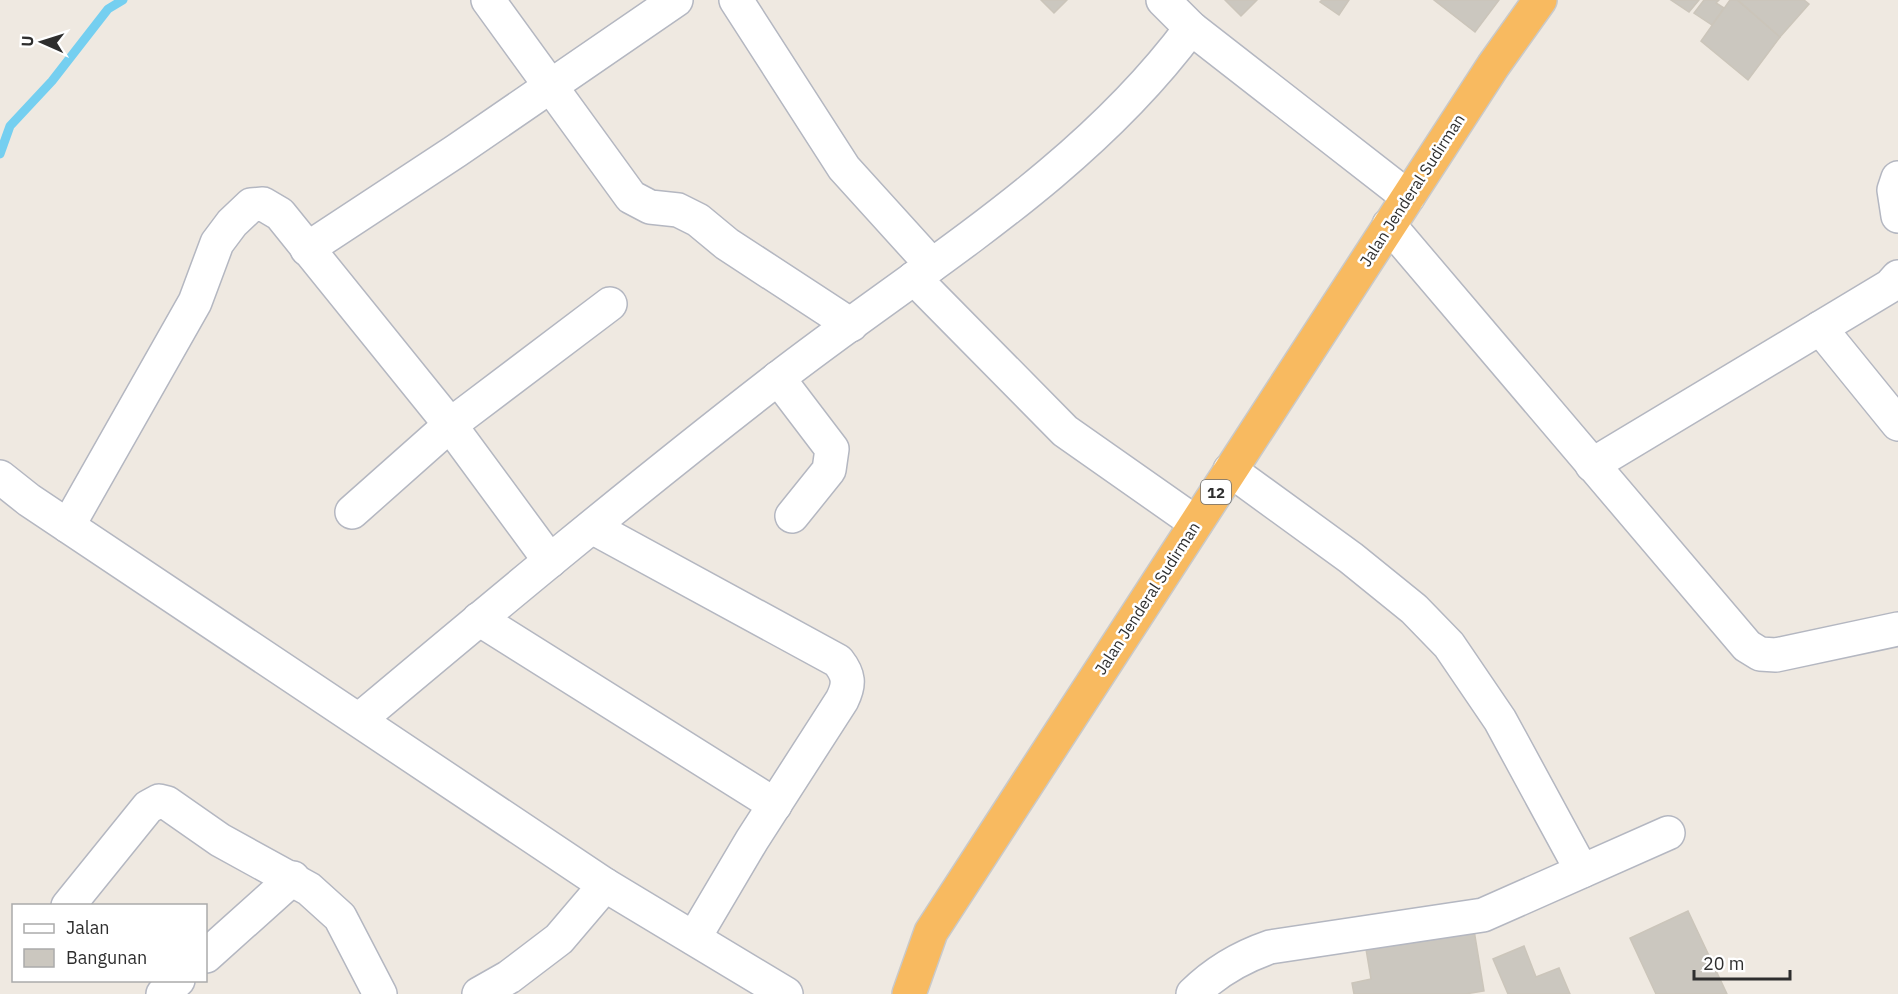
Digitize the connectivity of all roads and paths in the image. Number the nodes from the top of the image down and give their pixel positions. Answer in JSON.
{"nodes":[{"id":1,"x":488,"y":0,"type":"edge"},
{"id":2,"x":676,"y":0,"type":"edge"},
{"id":3,"x":736,"y":0,"type":"edge"},
{"id":4,"x":1163,"y":0,"type":"edge"},
{"id":5,"x":1540,"y":0,"type":"edge"},
{"id":6,"x":1191,"y":28,"type":"junction"},
{"id":7,"x":550,"y":85,"type":"junction"},
{"id":8,"x":1898,"y":178,"type":"edge"},
{"id":9,"x":1407,"y":197,"type":"junction"},
{"id":10,"x":1898,"y":216,"type":"edge"},
{"id":11,"x":1389,"y":225,"type":"junction"},
{"id":12,"x":307,"y":249,"type":"junction"},
{"id":13,"x":923,"y":271,"type":"junction"},
{"id":14,"x":1898,"y":277,"type":"edge"},
{"id":15,"x":610,"y":304,"type":"dead end"},
{"id":16,"x":850,"y":325,"type":"junction"},
{"id":17,"x":1820,"y":328,"type":"junction"},
{"id":18,"x":778,"y":378,"type":"junction"},
{"id":19,"x":1898,"y":424,"type":"edge"},
{"id":20,"x":450,"y":425,"type":"junction"},
{"id":21,"x":1592,"y":465,"type":"junction"},
{"id":22,"x":1230,"y":470,"type":"junction"},
{"id":23,"x":0,"y":477,"type":"edge"},
{"id":24,"x":352,"y":512,"type":"dead end"},
{"id":25,"x":792,"y":516,"type":"dead end"},
{"id":26,"x":1196,"y":523,"type":"junction"},
{"id":27,"x":68,"y":526,"type":"junction"},
{"id":28,"x":592,"y":527,"type":"junction"},
{"id":29,"x":550,"y":561,"type":"junction"},
{"id":30,"x":478,"y":619,"type":"junction"},
{"id":31,"x":1898,"y":629,"type":"edge"},
{"id":32,"x":360,"y":719,"type":"junction"},
{"id":33,"x":775,"y":805,"type":"junction"},
{"id":34,"x":1668,"y":833,"type":"dead end"},
{"id":35,"x":1582,"y":871,"type":"junction"},
{"id":36,"x":292,"y":878,"type":"junction"},
{"id":37,"x":605,"y":885,"type":"junction"},
{"id":38,"x":70,"y":904,"type":"edge"},
{"id":39,"x":694,"y":938,"type":"junction"},
{"id":40,"x":207,"y":955,"type":"edge"},
{"id":41,"x":177,"y":982,"type":"edge"},
{"id":42,"x":163,"y":994,"type":"edge"},
{"id":43,"x":380,"y":994,"type":"edge"},
{"id":44,"x":479,"y":994,"type":"edge"},
{"id":45,"x":786,"y":994,"type":"edge"},
{"id":46,"x":909,"y":994,"type":"edge"},
{"id":47,"x":1193,"y":994,"type":"edge"}],
"edges":[{"from":1,"to":7,"type":"street"},
{"from":2,"to":7,"type":"street"},
{"from":3,"to":13,"type":"street"},
{"from":4,"to":6,"type":"street"},
{"from":5,"to":9,"type":"highway","name":"Jalan Jenderal Sudirman","number":"12"},
{"from":6,"to":9,"type":"street"},
{"from":6,"to":13,"type":"street"},
{"from":7,"to":12,"type":"street"},
{"from":7,"to":16,"type":"street"},
{"from":8,"to":10,"type":"street"},
{"from":9,"to":11,"type":"highway","name":"Jalan Jenderal Sudirman","number":"12"},
{"from":11,"to":21,"type":"street"},
{"from":11,"to":22,"type":"highway","name":"Jalan Jenderal Sudirman","number":"12"},
{"from":12,"to":20,"type":"street"},
{"from":12,"to":27,"type":"street"},
{"from":13,"to":16,"type":"street"},
{"from":13,"to":26,"type":"street"},
{"from":14,"to":17,"type":"street"},
{"from":15,"to":20,"type":"street"},
{"from":16,"to":18,"type":"street"},
{"from":17,"to":19,"type":"street"},
{"from":17,"to":21,"type":"street"},
{"from":18,"to":25,"type":"street"},
{"from":18,"to":28,"type":"street"},
{"from":20,"to":24,"type":"street"},
{"from":20,"to":29,"type":"street"},
{"from":21,"to":31,"type":"street"},
{"from":22,"to":26,"type":"highway","name":"Jalan Jenderal Sudirman","number":"12"},
{"from":22,"to":35,"type":"street"},
{"from":23,"to":27,"type":"street"},
{"from":26,"to":46,"type":"highway","name":"Jalan Jenderal Sudirman","number":"12"},
{"from":27,"to":32,"type":"street"},
{"from":28,"to":29,"type":"street"},
{"from":28,"to":33,"type":"street"},
{"from":29,"to":30,"type":"street"},
{"from":30,"to":32,"type":"street"},
{"from":30,"to":33,"type":"street"},
{"from":32,"to":37,"type":"street"},
{"from":33,"to":39,"type":"street"},
{"from":34,"to":35,"type":"street"},
{"from":35,"to":47,"type":"street"},
{"from":36,"to":38,"type":"street"},
{"from":36,"to":40,"type":"street"},
{"from":36,"to":43,"type":"street"},
{"from":37,"to":39,"type":"street"},
{"from":37,"to":44,"type":"street"},
{"from":39,"to":45,"type":"street"},
{"from":41,"to":42,"type":"street"}]}
